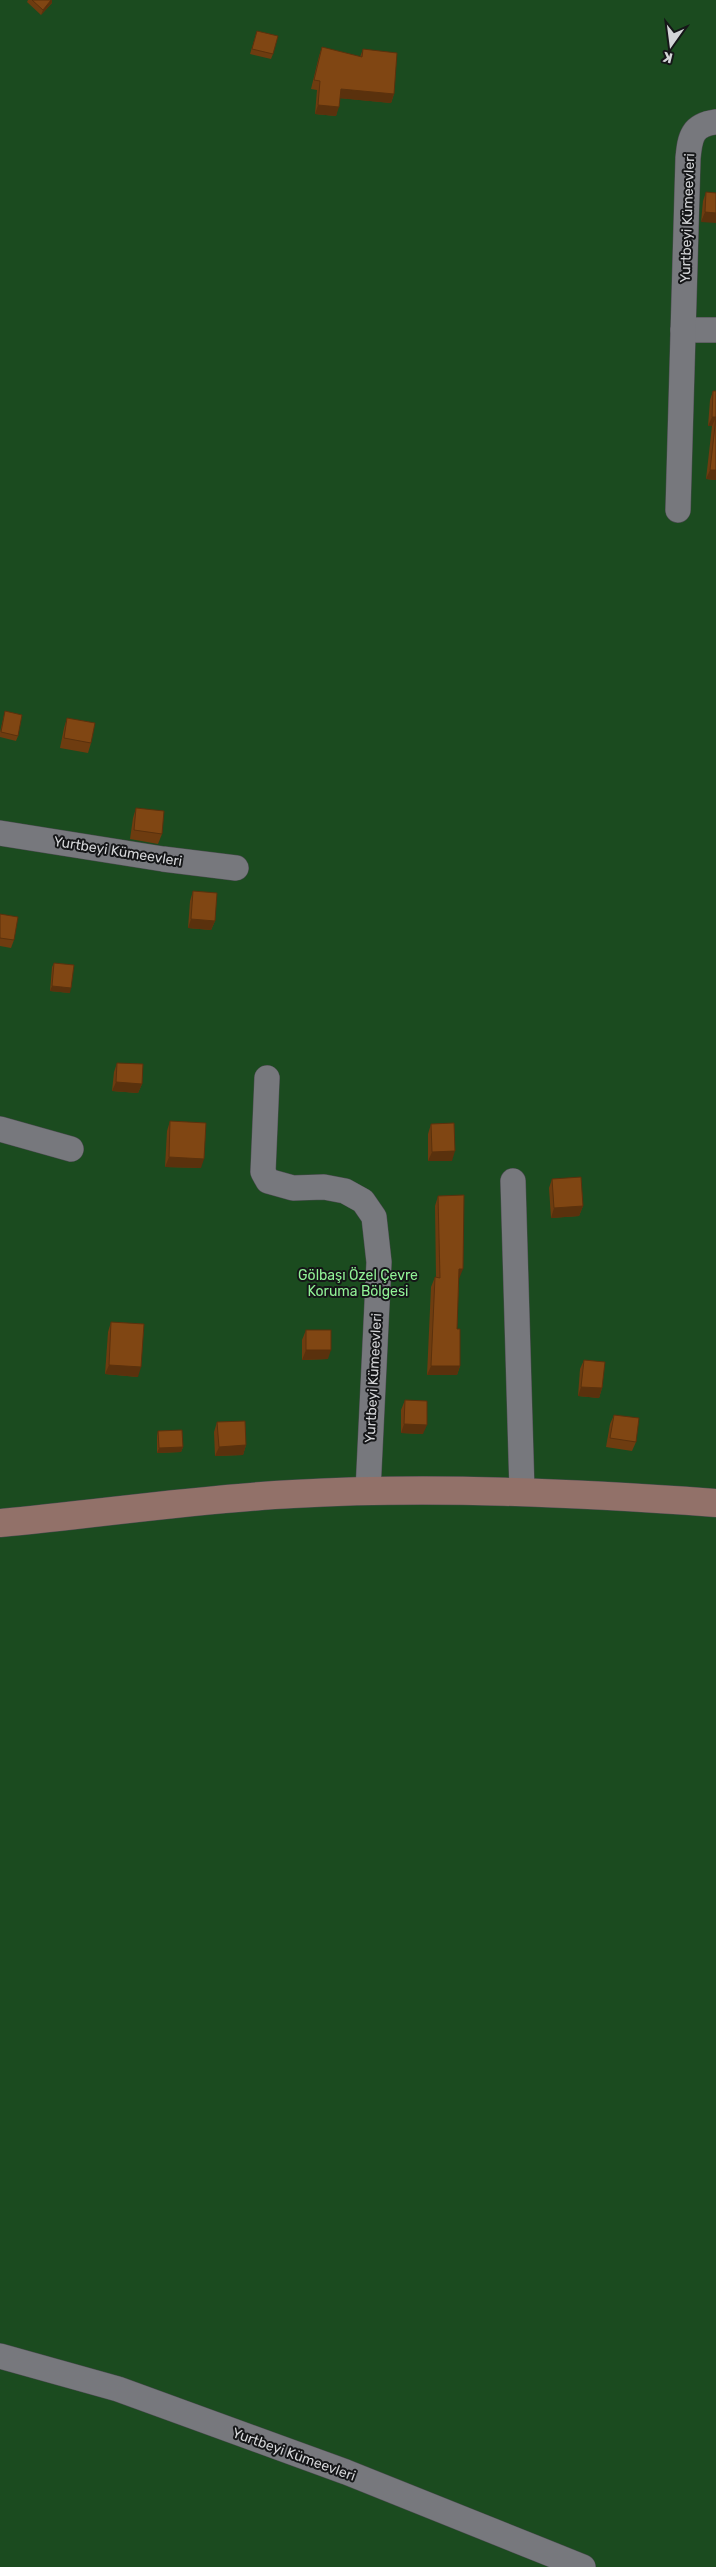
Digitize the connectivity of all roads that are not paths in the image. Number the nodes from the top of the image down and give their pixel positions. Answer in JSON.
{"nodes":[{"id":1,"x":716,"y":122,"type":"edge"},
{"id":2,"x":683,"y":330,"type":"junction"},
{"id":3,"x":716,"y":330,"type":"edge"},
{"id":4,"x":678,"y":510,"type":"dead end"},
{"id":5,"x":0,"y":833,"type":"edge"},
{"id":6,"x":236,"y":868,"type":"dead end"},
{"id":7,"x":267,"y":1078,"type":"dead end"},
{"id":8,"x":0,"y":1129,"type":"edge"},
{"id":9,"x":71,"y":1149,"type":"dead end"},
{"id":10,"x":513,"y":1181,"type":"dead end"},
{"id":11,"x":522,"y":1490,"type":"junction"},
{"id":12,"x":368,"y":1491,"type":"junction"},
{"id":13,"x":716,"y":1503,"type":"edge"},
{"id":14,"x":0,"y":1523,"type":"edge"},
{"id":15,"x":0,"y":2356,"type":"edge"},
{"id":16,"x":583,"y":2567,"type":"edge"}],
"edges":[{"from":1,"to":2,"type":"street","name":"Yurtbeyi Kümeevleri"},
{"from":2,"to":3,"type":"street"},
{"from":2,"to":4,"type":"street","name":"Yurtbeyi Kümeevleri"},
{"from":5,"to":6,"type":"street","name":"Yurtbeyi Kümeevleri"},
{"from":7,"to":12,"type":"street","name":"Yurtbeyi Kümeevleri"},
{"from":8,"to":9,"type":"street"},
{"from":10,"to":11,"type":"street"},
{"from":11,"to":12,"type":"street"},
{"from":11,"to":13,"type":"street"},
{"from":12,"to":14,"type":"street"},
{"from":15,"to":16,"type":"street","name":"Yurtbeyi Kümeevleri"}]}
